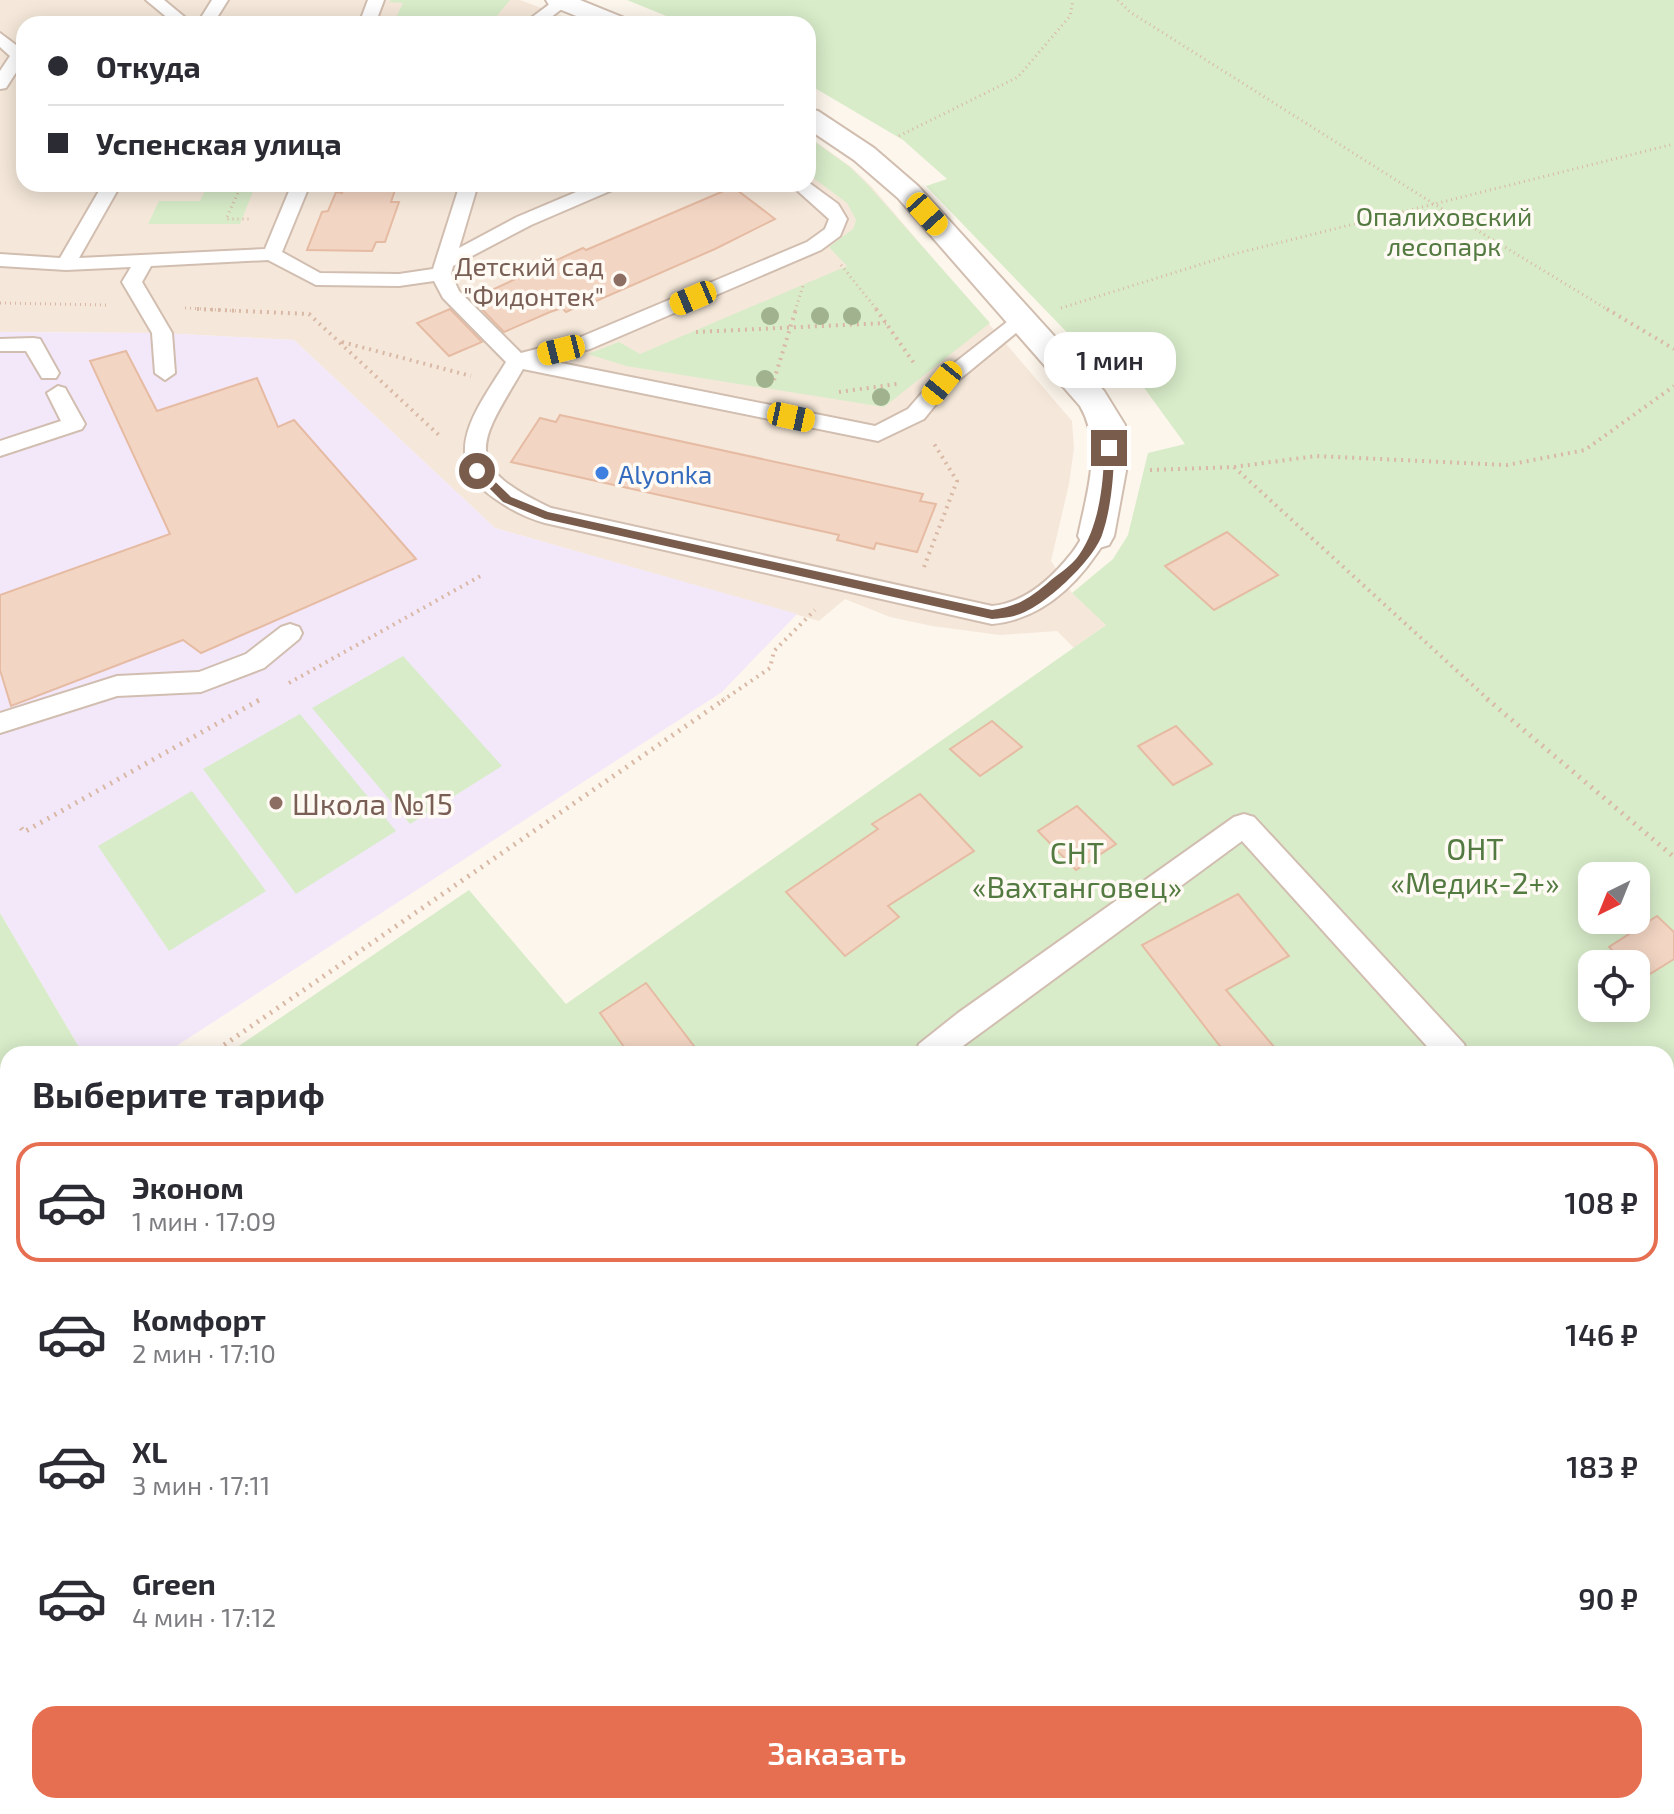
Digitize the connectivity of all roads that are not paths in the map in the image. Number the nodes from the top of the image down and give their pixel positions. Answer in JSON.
{"nodes":[{"id":1,"x":154,"y":0,"type":"edge"},
{"id":2,"x":560,"y":1,"type":"edge"},
{"id":3,"x":175,"y":16,"type":"edge"},
{"id":4,"x":541,"y":16,"type":"edge"},
{"id":5,"x":598,"y":16,"type":"edge"},
{"id":6,"x":0,"y":38,"type":"edge"},
{"id":7,"x":16,"y":52,"type":"edge"},
{"id":8,"x":16,"y":60,"type":"edge"},
{"id":9,"x":0,"y":84,"type":"edge"},
{"id":10,"x":816,"y":122,"type":"edge"},
{"id":11,"x":107,"y":192,"type":"edge"},
{"id":12,"x":298,"y":192,"type":"edge"},
{"id":13,"x":467,"y":192,"type":"edge"},
{"id":14,"x":592,"y":192,"type":"edge"},
{"id":15,"x":810,"y":192,"type":"edge"},
{"id":16,"x":272,"y":254,"type":"junction"},
{"id":17,"x":0,"y":260,"type":"edge"},
{"id":18,"x":144,"y":261,"type":"junction"},
{"id":19,"x":66,"y":264,"type":"junction"},
{"id":20,"x":443,"y":269,"type":"junction"},
{"id":21,"x":1023,"y":319,"type":"junction"},
{"id":22,"x":993,"y":341,"type":"junction"},
{"id":23,"x":0,"y":345,"type":"edge"},
{"id":24,"x":517,"y":361,"type":"junction"},
{"id":25,"x":995,"y":366,"type":"dead end"},
{"id":26,"x":165,"y":373,"type":"dead end"},
{"id":27,"x":0,"y":449,"type":"edge"},
{"id":28,"x":1096,"y":536,"type":"joint"},
{"id":29,"x":290,"y":633,"type":"dead end"},
{"id":30,"x":0,"y":723,"type":"edge"},
{"id":31,"x":940,"y":1046,"type":"edge"},
{"id":32,"x":1446,"y":1046,"type":"edge"}],
"edges":[{"from":1,"to":3,"type":"lane"},
{"from":2,"to":4,"type":"lane"},
{"from":2,"to":5,"type":"street"},
{"from":6,"to":7,"type":"lane"},
{"from":8,"to":9,"type":"lane"},
{"from":10,"to":21,"type":"street"},
{"from":11,"to":19,"type":"lane"},
{"from":12,"to":16,"type":"lane"},
{"from":13,"to":20,"type":"lane"},
{"from":14,"to":20,"type":"lane"},
{"from":15,"to":24,"type":"lane"},
{"from":16,"to":18,"type":"lane"},
{"from":16,"to":20,"type":"lane"},
{"from":17,"to":19,"type":"lane"},
{"from":18,"to":19,"type":"lane"},
{"from":18,"to":26,"type":"lane"},
{"from":20,"to":24,"type":"lane"},
{"from":21,"to":22,"type":"lane"},
{"from":21,"to":28,"type":"street"},
{"from":22,"to":24,"type":"lane"},
{"from":22,"to":25,"type":"lane"},
{"from":23,"to":27,"type":"lane"},
{"from":24,"to":28,"type":"lane"},
{"from":29,"to":30,"type":"lane"},
{"from":31,"to":32,"type":"lane"}]}
